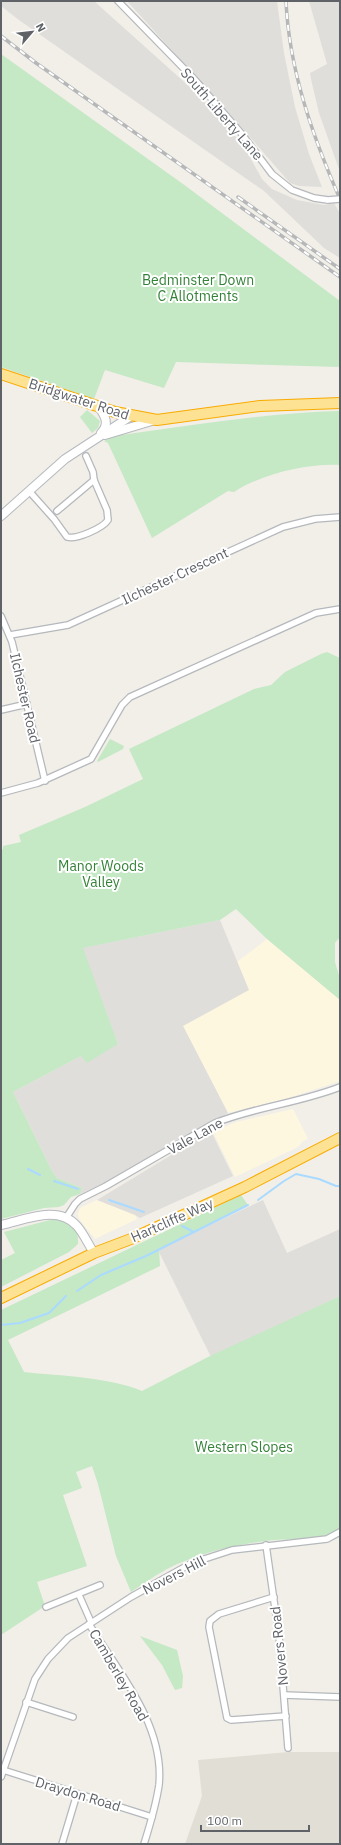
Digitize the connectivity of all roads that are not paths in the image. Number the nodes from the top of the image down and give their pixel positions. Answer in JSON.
{"nodes":[{"id":1,"x":118,"y":1,"type":"edge"},
{"id":2,"x":340,"y":199,"type":"edge"},
{"id":3,"x":1,"y":374,"type":"edge"},
{"id":4,"x":340,"y":402,"type":"edge"},
{"id":5,"x":99,"y":407,"type":"junction"},
{"id":6,"x":130,"y":416,"type":"junction"},
{"id":7,"x":157,"y":420,"type":"junction"},
{"id":8,"x":97,"y":438,"type":"junction"},
{"id":9,"x":86,"y":456,"type":"dead end"},
{"id":10,"x":94,"y":480,"type":"junction"},
{"id":11,"x":29,"y":491,"type":"junction"},
{"id":12,"x":57,"y":511,"type":"dead end"},
{"id":13,"x":1,"y":516,"type":"edge"},
{"id":14,"x":340,"y":517,"type":"edge"},
{"id":15,"x":340,"y":609,"type":"edge"},
{"id":16,"x":1,"y":616,"type":"edge"},
{"id":17,"x":6,"y":632,"type":"edge"},
{"id":18,"x":27,"y":704,"type":"junction"},
{"id":19,"x":1,"y":710,"type":"edge"},
{"id":20,"x":45,"y":781,"type":"junction"},
{"id":21,"x":1,"y":793,"type":"edge"},
{"id":22,"x":340,"y":1087,"type":"edge"},
{"id":23,"x":340,"y":1138,"type":"edge"},
{"id":24,"x":66,"y":1218,"type":"junction"},
{"id":25,"x":1,"y":1225,"type":"edge"},
{"id":26,"x":94,"y":1253,"type":"junction"},
{"id":27,"x":1,"y":1298,"type":"edge"},
{"id":28,"x":340,"y":1532,"type":"edge"},
{"id":29,"x":266,"y":1545,"type":"junction"},
{"id":30,"x":100,"y":1586,"type":"dead end"},
{"id":31,"x":79,"y":1594,"type":"junction"},
{"id":32,"x":274,"y":1597,"type":"junction"},
{"id":33,"x":46,"y":1607,"type":"dead end"},
{"id":34,"x":90,"y":1623,"type":"junction"},
{"id":35,"x":284,"y":1695,"type":"junction"},
{"id":36,"x":340,"y":1697,"type":"edge"},
{"id":37,"x":26,"y":1702,"type":"junction"},
{"id":38,"x":286,"y":1716,"type":"junction"},
{"id":39,"x":73,"y":1717,"type":"dead end"},
{"id":40,"x":288,"y":1748,"type":"dead end"},
{"id":41,"x":3,"y":1770,"type":"junction"},
{"id":42,"x":1,"y":1777,"type":"edge"},
{"id":43,"x":77,"y":1794,"type":"junction"},
{"id":44,"x":152,"y":1816,"type":"junction"},
{"id":45,"x":62,"y":1844,"type":"edge"},
{"id":46,"x":144,"y":1844,"type":"edge"}],
"edges":[{"from":1,"to":2,"type":"street","name":"South Liberty Lane","bridge":true},
{"from":3,"to":5,"type":"highway","name":"Bridgwater Road"},
{"from":4,"to":7,"type":"highway","name":"Bridgwater Road"},
{"from":5,"to":6,"type":"highway","name":"Bridgwater Road"},
{"from":5,"to":8,"type":"street"},
{"from":6,"to":7,"type":"highway","name":"Bridgwater Road"},
{"from":6,"to":8,"type":"street"},
{"from":7,"to":8,"type":"street"},
{"from":8,"to":11,"type":"street"},
{"from":9,"to":10,"type":"street"},
{"from":10,"to":11,"type":"street"},
{"from":10,"to":12,"type":"street"},
{"from":11,"to":13,"type":"street"},
{"from":14,"to":17,"type":"street","name":"Ilchester Crescent"},
{"from":15,"to":20,"type":"street"},
{"from":16,"to":17,"type":"street","name":"Ilchester Road"},
{"from":17,"to":18,"type":"street","name":"Ilchester Road"},
{"from":18,"to":19,"type":"street"},
{"from":18,"to":20,"type":"street","name":"Ilchester Road"},
{"from":20,"to":21,"type":"street"},
{"from":22,"to":24,"type":"street","name":"Vale Lane"},
{"from":23,"to":26,"type":"highway","name":"Hartcliffe Way"},
{"from":24,"to":25,"type":"street"},
{"from":24,"to":26,"type":"street"},
{"from":26,"to":27,"type":"highway","name":"Hartcliffe Way"},
{"from":28,"to":29,"type":"street","name":"Novers Hill"},
{"from":29,"to":32,"type":"street","name":"Novers Road"},
{"from":29,"to":34,"type":"street","name":"Novers Hill"},
{"from":30,"to":31,"type":"street"},
{"from":31,"to":33,"type":"street"},
{"from":31,"to":34,"type":"street","name":"Camberley Road"},
{"from":32,"to":35,"type":"street","name":"Novers Road"},
{"from":32,"to":38,"type":"street"},
{"from":34,"to":37,"type":"street","name":"Novers Hill"},
{"from":34,"to":44,"type":"street","name":"Camberley Road"},
{"from":35,"to":36,"type":"street"},
{"from":35,"to":38,"type":"street","name":"Novers Road"},
{"from":37,"to":39,"type":"street"},
{"from":37,"to":41,"type":"street","name":"Novers Hill"},
{"from":38,"to":40,"type":"street","name":"Novers Road"},
{"from":41,"to":42,"type":"street","name":"Novers Hill"},
{"from":41,"to":43,"type":"street","name":"Draydon Road"},
{"from":43,"to":44,"type":"street","name":"Draydon Road"},
{"from":43,"to":45,"type":"street"},
{"from":44,"to":46,"type":"street","name":"Camberley Road"}]}
